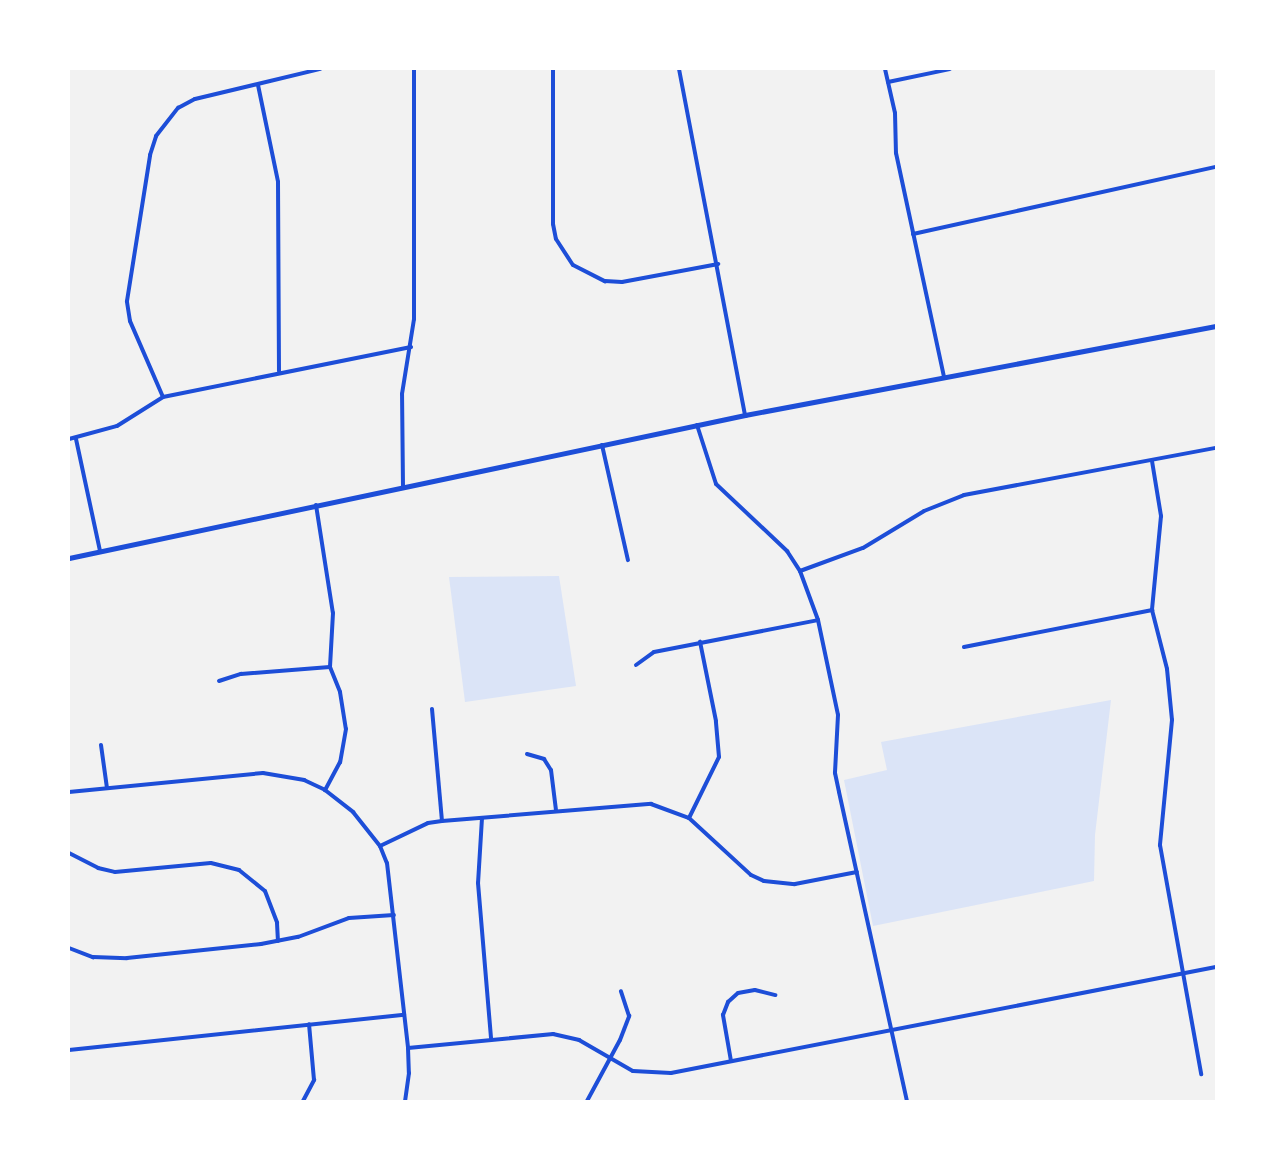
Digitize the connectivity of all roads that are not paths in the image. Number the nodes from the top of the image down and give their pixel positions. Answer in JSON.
{"nodes":[{"id":1,"x":320,"y":69,"type":"edge"},
{"id":2,"x":414,"y":69,"type":"edge"},
{"id":3,"x":553,"y":69,"type":"edge"},
{"id":4,"x":679,"y":69,"type":"edge"},
{"id":5,"x":885,"y":69,"type":"edge"},
{"id":6,"x":950,"y":69,"type":"edge"},
{"id":7,"x":888,"y":82,"type":"junction"},
{"id":8,"x":258,"y":85,"type":"junction"},
{"id":9,"x":1216,"y":167,"type":"edge"},
{"id":10,"x":913,"y":234,"type":"junction"},
{"id":11,"x":718,"y":264,"type":"junction"},
{"id":12,"x":1216,"y":326,"type":"edge"},
{"id":13,"x":411,"y":347,"type":"junction"},
{"id":14,"x":279,"y":371,"type":"junction"},
{"id":15,"x":944,"y":376,"type":"junction"},
{"id":16,"x":163,"y":397,"type":"junction"},
{"id":17,"x":745,"y":415,"type":"junction"},
{"id":18,"x":698,"y":425,"type":"junction"},
{"id":19,"x":69,"y":439,"type":"edge"},
{"id":20,"x":76,"y":439,"type":"junction"},
{"id":21,"x":602,"y":445,"type":"junction"},
{"id":22,"x":1216,"y":448,"type":"edge"},
{"id":23,"x":1152,"y":461,"type":"junction"},
{"id":24,"x":403,"y":486,"type":"junction"},
{"id":25,"x":316,"y":505,"type":"junction"},
{"id":26,"x":100,"y":551,"type":"junction"},
{"id":27,"x":69,"y":558,"type":"edge"},
{"id":28,"x":628,"y":560,"type":"dead end"},
{"id":29,"x":800,"y":571,"type":"junction"},
{"id":30,"x":1152,"y":610,"type":"junction"},
{"id":31,"x":818,"y":620,"type":"junction"},
{"id":32,"x":700,"y":642,"type":"junction"},
{"id":33,"x":964,"y":647,"type":"dead end"},
{"id":34,"x":636,"y":665,"type":"dead end"},
{"id":35,"x":330,"y":667,"type":"junction"},
{"id":36,"x":219,"y":681,"type":"dead end"},
{"id":37,"x":432,"y":709,"type":"dead end"},
{"id":38,"x":102,"y":745,"type":"dead end"},
{"id":39,"x":527,"y":754,"type":"dead end"},
{"id":40,"x":107,"y":788,"type":"junction"},
{"id":41,"x":325,"y":790,"type":"junction"},
{"id":42,"x":69,"y":792,"type":"edge"},
{"id":43,"x":556,"y":810,"type":"junction"},
{"id":44,"x":482,"y":818,"type":"junction"},
{"id":45,"x":689,"y":818,"type":"junction"},
{"id":46,"x":442,"y":821,"type":"junction"},
{"id":47,"x":380,"y":846,"type":"junction"},
{"id":48,"x":69,"y":853,"type":"edge"},
{"id":49,"x":856,"y":872,"type":"junction"},
{"id":50,"x":394,"y":915,"type":"junction"},
{"id":51,"x":278,"y":941,"type":"junction"},
{"id":52,"x":69,"y":948,"type":"edge"},
{"id":53,"x":1216,"y":967,"type":"edge"},
{"id":54,"x":1181,"y":973,"type":"junction"},
{"id":55,"x":621,"y":991,"type":"dead end"},
{"id":56,"x":775,"y":995,"type":"dead end"},
{"id":57,"x":404,"y":1015,"type":"junction"},
{"id":58,"x":309,"y":1024,"type":"junction"},
{"id":59,"x":892,"y":1029,"type":"junction"},
{"id":60,"x":491,"y":1039,"type":"junction"},
{"id":61,"x":408,"y":1048,"type":"junction"},
{"id":62,"x":69,"y":1050,"type":"edge"},
{"id":63,"x":610,"y":1060,"type":"junction"},
{"id":64,"x":731,"y":1061,"type":"junction"},
{"id":65,"x":1201,"y":1074,"type":"dead end"},
{"id":66,"x":303,"y":1101,"type":"edge"},
{"id":67,"x":405,"y":1101,"type":"edge"},
{"id":68,"x":587,"y":1101,"type":"edge"},
{"id":69,"x":908,"y":1101,"type":"edge"}],
"edges":[{"from":1,"to":8,"type":"street"},
{"from":2,"to":13,"type":"street"},
{"from":3,"to":11,"type":"street"},
{"from":4,"to":11,"type":"street"},
{"from":5,"to":7,"type":"street"},
{"from":6,"to":7,"type":"street"},
{"from":7,"to":10,"type":"street"},
{"from":8,"to":14,"type":"street"},
{"from":8,"to":16,"type":"street"},
{"from":9,"to":10,"type":"street"},
{"from":10,"to":15,"type":"street"},
{"from":11,"to":17,"type":"street"},
{"from":12,"to":15,"type":"street"},
{"from":13,"to":14,"type":"street"},
{"from":13,"to":24,"type":"street"},
{"from":14,"to":16,"type":"street"},
{"from":15,"to":17,"type":"street"},
{"from":16,"to":20,"type":"street"},
{"from":17,"to":18,"type":"street"},
{"from":18,"to":21,"type":"street"},
{"from":18,"to":29,"type":"street"},
{"from":19,"to":20,"type":"street"},
{"from":20,"to":26,"type":"street"},
{"from":21,"to":24,"type":"street"},
{"from":21,"to":28,"type":"street"},
{"from":22,"to":23,"type":"street"},
{"from":23,"to":29,"type":"street"},
{"from":23,"to":30,"type":"street"},
{"from":24,"to":25,"type":"street"},
{"from":25,"to":26,"type":"street"},
{"from":25,"to":35,"type":"street"},
{"from":26,"to":27,"type":"street"},
{"from":29,"to":31,"type":"street"},
{"from":30,"to":33,"type":"street"},
{"from":30,"to":54,"type":"street"},
{"from":31,"to":32,"type":"street"},
{"from":31,"to":49,"type":"street"},
{"from":32,"to":34,"type":"street"},
{"from":32,"to":45,"type":"street"},
{"from":35,"to":36,"type":"street"},
{"from":35,"to":41,"type":"street"},
{"from":37,"to":46,"type":"street"},
{"from":38,"to":40,"type":"street"},
{"from":39,"to":43,"type":"street"},
{"from":40,"to":41,"type":"street"},
{"from":40,"to":42,"type":"street"},
{"from":41,"to":47,"type":"street"},
{"from":43,"to":44,"type":"street"},
{"from":43,"to":45,"type":"street"},
{"from":44,"to":46,"type":"street"},
{"from":44,"to":60,"type":"street"},
{"from":45,"to":49,"type":"street"},
{"from":46,"to":47,"type":"street"},
{"from":47,"to":50,"type":"street"},
{"from":48,"to":51,"type":"street"},
{"from":49,"to":59,"type":"street"},
{"from":50,"to":51,"type":"street"},
{"from":50,"to":57,"type":"street"},
{"from":51,"to":52,"type":"street"},
{"from":53,"to":54,"type":"street"},
{"from":54,"to":59,"type":"street"},
{"from":54,"to":65,"type":"street"},
{"from":55,"to":63,"type":"street"},
{"from":56,"to":64,"type":"street"},
{"from":57,"to":58,"type":"street"},
{"from":57,"to":61,"type":"street"},
{"from":58,"to":62,"type":"street"},
{"from":58,"to":66,"type":"street"},
{"from":59,"to":64,"type":"street"},
{"from":59,"to":69,"type":"street"},
{"from":60,"to":61,"type":"street"},
{"from":60,"to":63,"type":"street"},
{"from":61,"to":67,"type":"street"},
{"from":63,"to":64,"type":"street"},
{"from":63,"to":68,"type":"street"}]}
